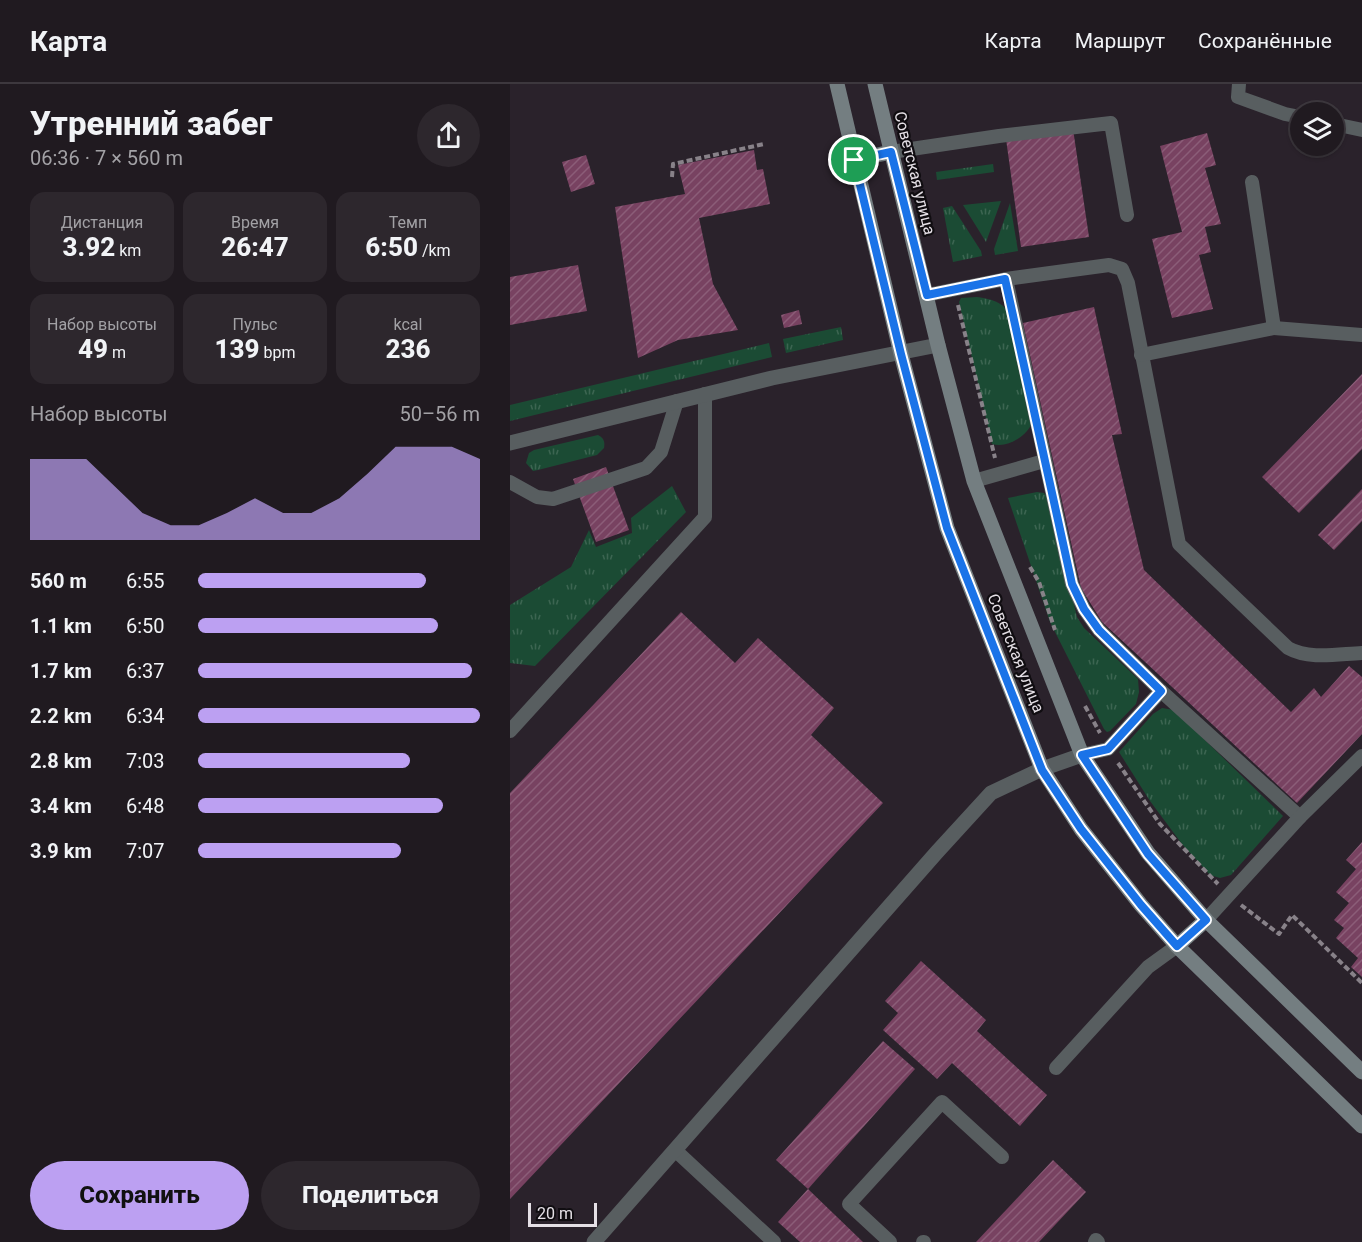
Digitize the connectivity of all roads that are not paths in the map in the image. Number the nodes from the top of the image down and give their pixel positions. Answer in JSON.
{"nodes":[{"id":1,"x":837,"y":84,"type":"edge"},
{"id":2,"x":875,"y":84,"type":"edge"},
{"id":3,"x":1239,"y":84,"type":"edge"},
{"id":4,"x":1290,"y":115,"type":"edge"},
{"id":5,"x":1344,"y":126,"type":"edge"},
{"id":6,"x":1362,"y":130,"type":"edge"},
{"id":7,"x":891,"y":152,"type":"junction"},
{"id":8,"x":854,"y":160,"type":"junction"},
{"id":9,"x":1252,"y":182,"type":"dead end"},
{"id":10,"x":1127,"y":215,"type":"dead end"},
{"id":11,"x":1005,"y":279,"type":"junction"},
{"id":12,"x":927,"y":295,"type":"junction"},
{"id":13,"x":1274,"y":328,"type":"junction"},
{"id":14,"x":1362,"y":335,"type":"edge"},
{"id":15,"x":938,"y":345,"type":"junction"},
{"id":16,"x":901,"y":354,"type":"junction"},
{"id":17,"x":1141,"y":355,"type":"junction"},
{"id":18,"x":705,"y":394,"type":"junction"},
{"id":19,"x":677,"y":401,"type":"junction"},
{"id":20,"x":510,"y":442,"type":"edge"},
{"id":21,"x":1044,"y":461,"type":"junction"},
{"id":22,"x":974,"y":481,"type":"junction"},
{"id":23,"x":510,"y":482,"type":"edge"},
{"id":24,"x":1362,"y":653,"type":"edge"},
{"id":25,"x":1161,"y":691,"type":"junction"},
{"id":26,"x":510,"y":731,"type":"edge"},
{"id":27,"x":1082,"y":755,"type":"junction"},
{"id":28,"x":1362,"y":756,"type":"edge"},
{"id":29,"x":1042,"y":770,"type":"junction"},
{"id":30,"x":1300,"y":817,"type":"junction"},
{"id":31,"x":1206,"y":920,"type":"junction"},
{"id":32,"x":1177,"y":946,"type":"junction"},
{"id":33,"x":1056,"y":1068,"type":"dead end"},
{"id":34,"x":1362,"y":1072,"type":"edge"},
{"id":35,"x":1362,"y":1126,"type":"edge"},
{"id":36,"x":675,"y":1150,"type":"junction"},
{"id":37,"x":1002,"y":1157,"type":"dead end"},
{"id":38,"x":594,"y":1242,"type":"edge"},
{"id":39,"x":774,"y":1242,"type":"edge"},
{"id":40,"x":890,"y":1242,"type":"edge"}],
"edges":[{"from":1,"to":8,"type":"main road","name":"Советская улица"},
{"from":2,"to":7,"type":"main road","name":"Советская улица"},
{"from":3,"to":4,"type":"lane"},
{"from":5,"to":6,"type":"lane"},
{"from":7,"to":8,"type":"main road"},
{"from":7,"to":10,"type":"lane"},
{"from":7,"to":12,"type":"main road","name":"Советская улица"},
{"from":8,"to":16,"type":"main road","name":"Советская улица"},
{"from":9,"to":13,"type":"lane"},
{"from":11,"to":12,"type":"lane"},
{"from":11,"to":17,"type":"lane"},
{"from":11,"to":21,"type":"lane"},
{"from":12,"to":15,"type":"main road","name":"Советская улица"},
{"from":13,"to":14,"type":"lane"},
{"from":13,"to":17,"type":"lane"},
{"from":15,"to":16,"type":"street"},
{"from":15,"to":22,"type":"main road","name":"Советская улица"},
{"from":16,"to":18,"type":"street"},
{"from":16,"to":29,"type":"main road","name":"Советская улица"},
{"from":17,"to":24,"type":"lane"},
{"from":18,"to":19,"type":"street"},
{"from":18,"to":26,"type":"lane"},
{"from":19,"to":20,"type":"street"},
{"from":19,"to":23,"type":"lane"},
{"from":21,"to":22,"type":"lane"},
{"from":21,"to":25,"type":"lane"},
{"from":22,"to":27,"type":"main road","name":"Советская улица"},
{"from":25,"to":27,"type":"lane"},
{"from":25,"to":30,"type":"lane"},
{"from":27,"to":29,"type":"street"},
{"from":27,"to":31,"type":"main road","name":"Советская улица"},
{"from":28,"to":30,"type":"lane"},
{"from":29,"to":32,"type":"main road","name":"Советская улица"},
{"from":29,"to":36,"type":"street"},
{"from":30,"to":31,"type":"lane"},
{"from":31,"to":32,"type":"main road"},
{"from":31,"to":34,"type":"main road","name":"Советская улица"},
{"from":32,"to":33,"type":"lane"},
{"from":32,"to":35,"type":"main road","name":"Советская улица"},
{"from":36,"to":38,"type":"street"},
{"from":36,"to":39,"type":"lane"},
{"from":37,"to":40,"type":"lane"}]}
